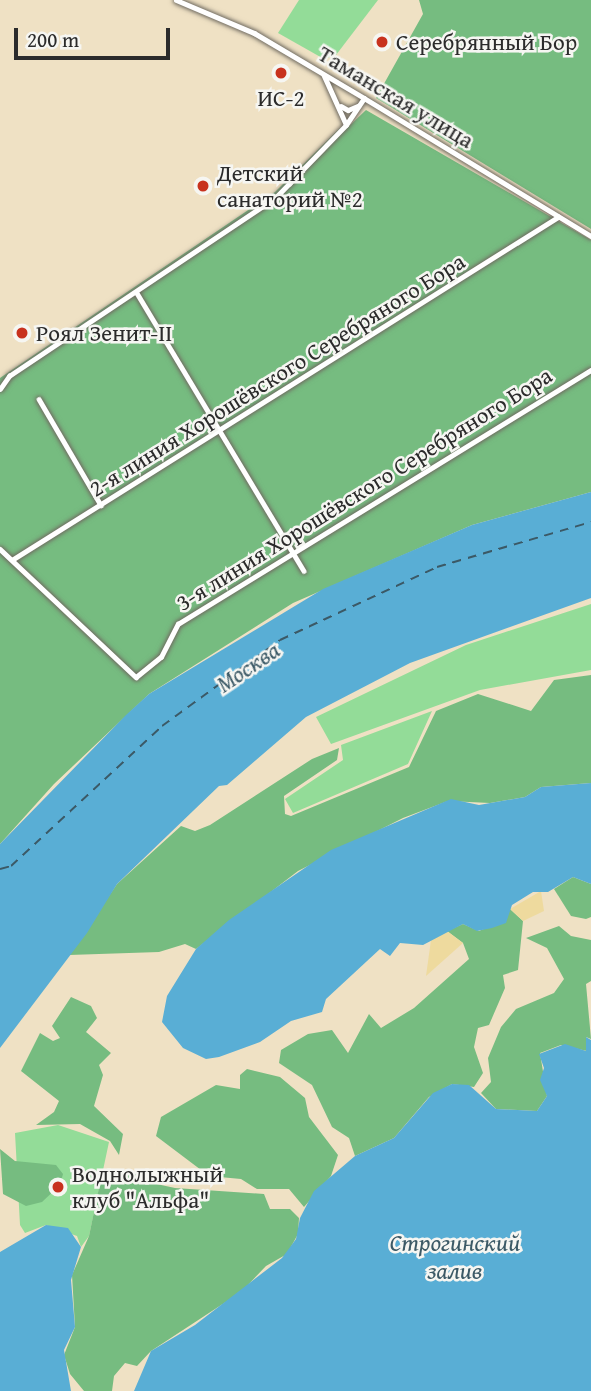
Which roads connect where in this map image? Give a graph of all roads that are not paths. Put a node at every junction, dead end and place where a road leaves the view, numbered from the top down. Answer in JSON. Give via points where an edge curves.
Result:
{"nodes":[{"id":1,"x":176,"y":0,"type":"edge"},
{"id":2,"x":316,"y":68,"type":"junction"},
{"id":3,"x":336,"y":81,"type":"junction"},
{"id":4,"x":329,"y":84,"type":"junction"},
{"id":5,"x":363,"y":98,"type":"junction"},
{"id":6,"x":340,"y":105,"type":"junction"},
{"id":7,"x":360,"y":105,"type":"junction"},
{"id":8,"x":346,"y":125,"type":"junction"},
{"id":9,"x":558,"y":217,"type":"junction"},
{"id":10,"x":591,"y":236,"type":"edge"},
{"id":11,"x":137,"y":293,"type":"junction"},
{"id":12,"x":591,"y":370,"type":"edge"},
{"id":13,"x":0,"y":389,"type":"edge"},
{"id":14,"x":39,"y":399,"type":"dead end"},
{"id":15,"x":218,"y":432,"type":"junction"},
{"id":16,"x":101,"y":505,"type":"junction"},
{"id":17,"x":0,"y":549,"type":"edge"},
{"id":18,"x":292,"y":551,"type":"junction"},
{"id":19,"x":12,"y":560,"type":"junction"},
{"id":20,"x":304,"y":571,"type":"dead end"}],
"edges":[{"from":1,"to":2,"type":"street","name":"Таманская улица","via":[[254,33]]},
{"from":2,"to":3,"type":"street","name":"Таманская улица"},
{"from":2,"to":4,"type":"street"},
{"from":3,"to":4,"type":"street"},
{"from":3,"to":5,"type":"street","name":"Таманская улица"},
{"from":4,"to":6,"type":"street"},
{"from":5,"to":7,"type":"street"},
{"from":5,"to":9,"type":"street","name":"Таманская улица"},
{"from":6,"to":7,"type":"street","via":[[348,110]]},
{"from":6,"to":8,"type":"street"},
{"from":7,"to":8,"type":"street"},
{"from":8,"to":11,"type":"street","via":[[276,197]]},
{"from":9,"to":10,"type":"street","name":"Таманская улица"},
{"from":9,"to":15,"type":"street","name":"2-я линия Хорошёвского Серебряного Бора"},
{"from":11,"to":13,"type":"street","via":[[9,376]]},
{"from":11,"to":15,"type":"street"},
{"from":12,"to":18,"type":"street","name":"3-я линия Хорошёвского Серебряного Бора"},
{"from":14,"to":16,"type":"street"},
{"from":15,"to":16,"type":"street","name":"2-я линия Хорошёвского Серебряного Бора"},
{"from":15,"to":18,"type":"street"},
{"from":16,"to":19,"type":"street","name":"2-я линия Хорошёвского Серебряного Бора"},
{"from":17,"to":19,"type":"street"},
{"from":18,"to":19,"type":"street","name":"3-я линия Хорошёвского Серебряного Бора","via":[[178,624],[160,657],[136,677]]},
{"from":18,"to":20,"type":"street"}]}
